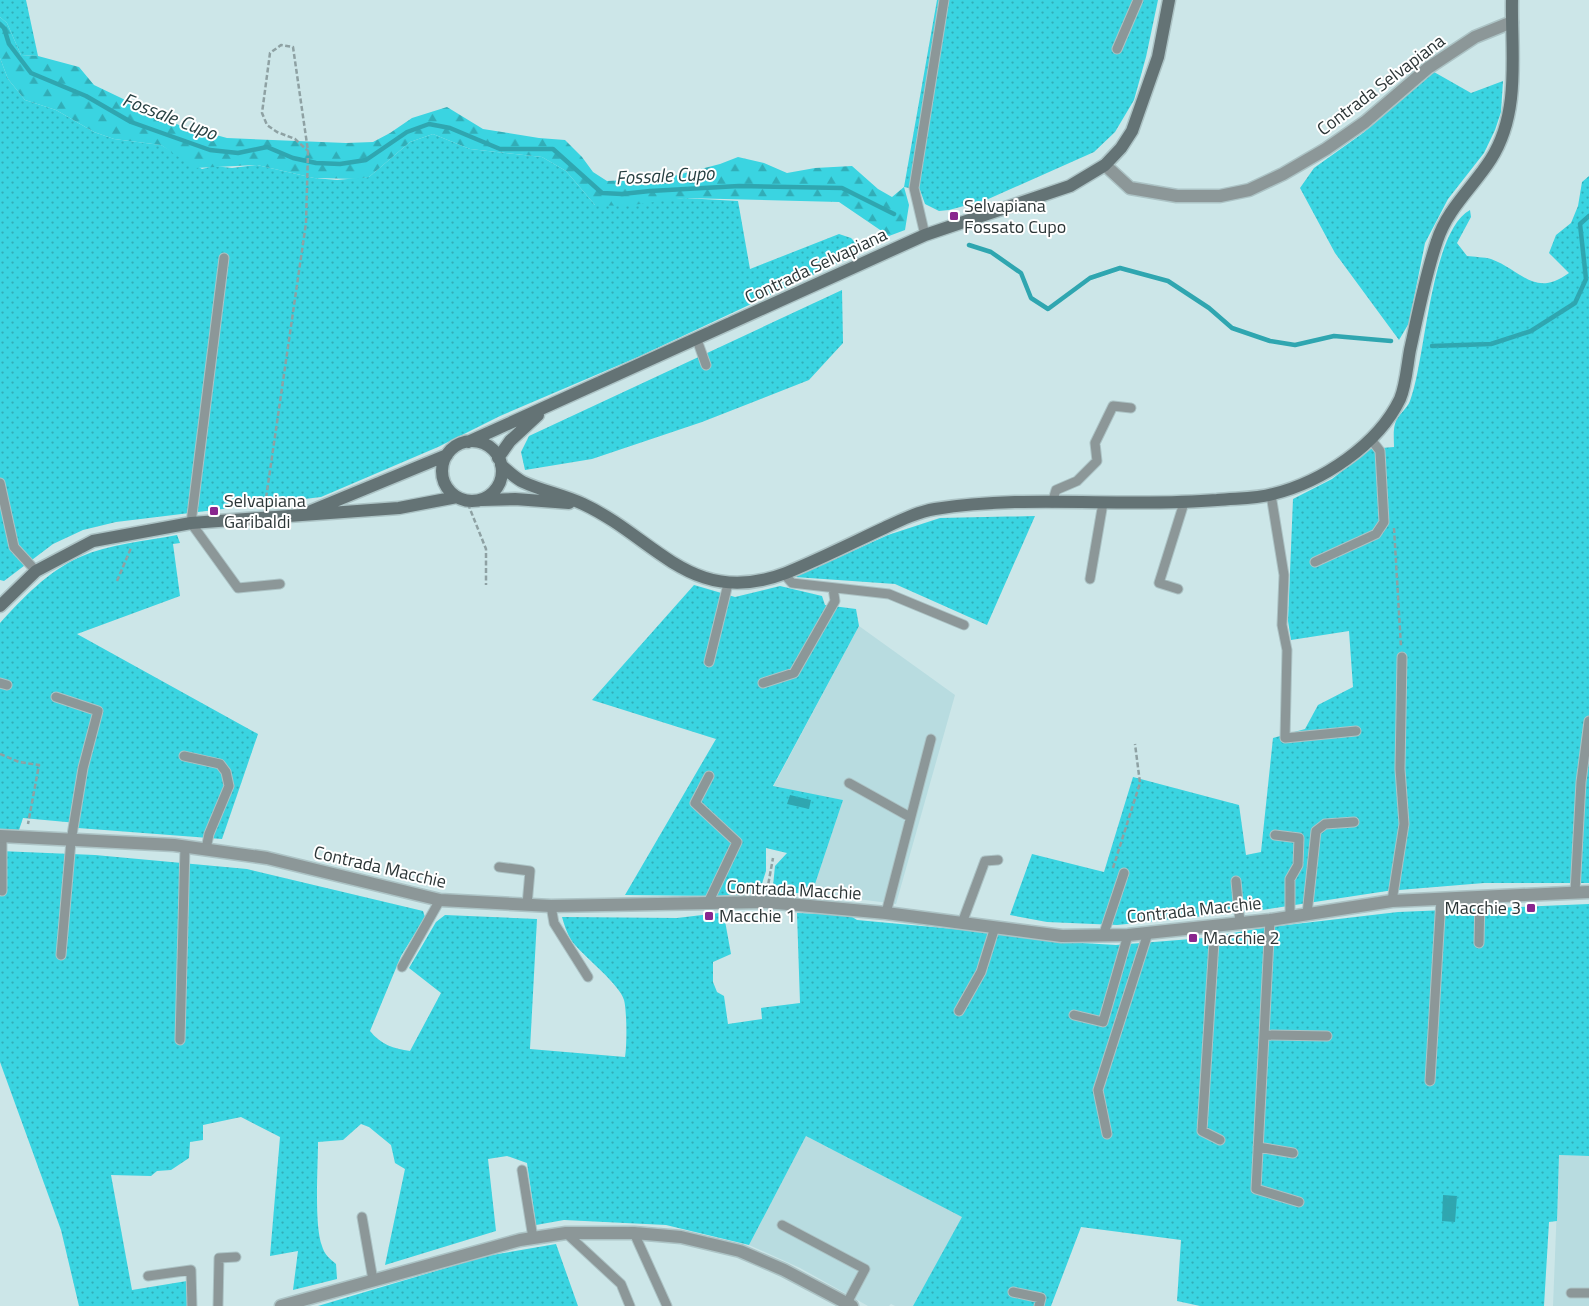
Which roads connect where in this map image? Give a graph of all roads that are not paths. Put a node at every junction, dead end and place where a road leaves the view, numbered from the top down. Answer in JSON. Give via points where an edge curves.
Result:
{"nodes":[{"id":1,"x":944,"y":0,"type":"edge"},
{"id":2,"x":1138,"y":0,"type":"edge"},
{"id":3,"x":1169,"y":0,"type":"edge"},
{"id":4,"x":1512,"y":0,"type":"edge"},
{"id":5,"x":1512,"y":22,"type":"junction"},
{"id":6,"x":1117,"y":49,"type":"dead end"},
{"id":7,"x":1105,"y":165,"type":"junction"},
{"id":8,"x":925,"y":235,"type":"junction"},
{"id":9,"x":224,"y":258,"type":"dead end"},
{"id":10,"x":697,"y":340,"type":"junction"},
{"id":11,"x":706,"y":365,"type":"dead end"},
{"id":12,"x":546,"y":408,"type":"junction"},
{"id":13,"x":1131,"y":408,"type":"dead end"},
{"id":14,"x":1370,"y":438,"type":"junction"},
{"id":15,"x":468,"y":442,"type":"junction"},
{"id":16,"x":447,"y":455,"type":"junction"},
{"id":17,"x":499,"y":461,"type":"junction"},
{"id":18,"x":0,"y":483,"type":"edge"},
{"id":19,"x":1271,"y":495,"type":"junction"},
{"id":20,"x":467,"y":499,"type":"junction"},
{"id":21,"x":1052,"y":503,"type":"junction"},
{"id":22,"x":1104,"y":503,"type":"junction"},
{"id":23,"x":1184,"y":503,"type":"junction"},
{"id":24,"x":585,"y":504,"type":"junction"},
{"id":25,"x":297,"y":517,"type":"junction"},
{"id":26,"x":191,"y":523,"type":"junction"},
{"id":27,"x":1315,"y":562,"type":"dead end"},
{"id":28,"x":36,"y":571,"type":"junction"},
{"id":29,"x":784,"y":574,"type":"junction"},
{"id":30,"x":1090,"y":579,"type":"dead end"},
{"id":31,"x":280,"y":584,"type":"dead end"},
{"id":32,"x":728,"y":584,"type":"junction"},
{"id":33,"x":833,"y":588,"type":"junction"},
{"id":34,"x":1178,"y":589,"type":"dead end"},
{"id":35,"x":0,"y":606,"type":"edge"},
{"id":36,"x":964,"y":625,"type":"dead end"},
{"id":37,"x":1402,"y":657,"type":"road end"},
{"id":38,"x":709,"y":662,"type":"dead end"},
{"id":39,"x":764,"y":683,"type":"dead end"},
{"id":40,"x":56,"y":697,"type":"dead end"},
{"id":41,"x":1589,"y":721,"type":"edge"},
{"id":42,"x":1356,"y":731,"type":"dead end"},
{"id":43,"x":931,"y":739,"type":"dead end"},
{"id":44,"x":184,"y":756,"type":"dead end"},
{"id":45,"x":708,"y":776,"type":"dead end"},
{"id":46,"x":849,"y":783,"type":"dead end"},
{"id":47,"x":910,"y":817,"type":"junction"},
{"id":48,"x":1354,"y":822,"type":"dead end"},
{"id":49,"x":1275,"y":835,"type":"dead end"},
{"id":50,"x":1,"y":836,"type":"edge"},
{"id":51,"x":71,"y":841,"type":"junction"},
{"id":52,"x":185,"y":846,"type":"junction"},
{"id":53,"x":206,"y":849,"type":"junction"},
{"id":54,"x":998,"y":860,"type":"dead end"},
{"id":55,"x":499,"y":867,"type":"dead end"},
{"id":56,"x":1124,"y":873,"type":"dead end"},
{"id":57,"x":1236,"y":881,"type":"dead end"},
{"id":58,"x":2,"y":891,"type":"dead end"},
{"id":59,"x":1575,"y":892,"type":"junction"},
{"id":60,"x":1589,"y":892,"type":"edge"},
{"id":61,"x":1480,"y":897,"type":"junction"},
{"id":62,"x":1441,"y":899,"type":"junction"},
{"id":63,"x":440,"y":900,"type":"junction"},
{"id":64,"x":1392,"y":901,"type":"junction"},
{"id":65,"x":708,"y":903,"type":"junction"},
{"id":66,"x":527,"y":905,"type":"junction"},
{"id":67,"x":551,"y":906,"type":"junction"},
{"id":68,"x":886,"y":913,"type":"junction"},
{"id":69,"x":1307,"y":914,"type":"junction"},
{"id":70,"x":1290,"y":917,"type":"junction"},
{"id":71,"x":1270,"y":920,"type":"junction"},
{"id":72,"x":962,"y":923,"type":"junction"},
{"id":73,"x":1240,"y":923,"type":"junction"},
{"id":74,"x":1215,"y":926,"type":"junction"},
{"id":75,"x":995,"y":927,"type":"junction"},
{"id":76,"x":1148,"y":933,"type":"junction"},
{"id":77,"x":1128,"y":935,"type":"junction"},
{"id":78,"x":1103,"y":936,"type":"junction"},
{"id":79,"x":1479,"y":943,"type":"dead end"},
{"id":80,"x":61,"y":955,"type":"dead end"},
{"id":81,"x":402,"y":967,"type":"dead end"},
{"id":82,"x":588,"y":977,"type":"dead end"},
{"id":83,"x":959,"y":1011,"type":"dead end"},
{"id":84,"x":1074,"y":1015,"type":"dead end"},
{"id":85,"x":1264,"y":1036,"type":"junction"},
{"id":86,"x":1327,"y":1036,"type":"dead end"},
{"id":87,"x":180,"y":1040,"type":"dead end"},
{"id":88,"x":1430,"y":1081,"type":"dead end"},
{"id":89,"x":1107,"y":1134,"type":"dead end"},
{"id":90,"x":1220,"y":1140,"type":"dead end"},
{"id":91,"x":1258,"y":1147,"type":"junction"},
{"id":92,"x":1293,"y":1152,"type":"dead end"},
{"id":93,"x":522,"y":1170,"type":"dead end"},
{"id":94,"x":1299,"y":1202,"type":"dead end"},
{"id":95,"x":362,"y":1217,"type":"dead end"},
{"id":96,"x":782,"y":1226,"type":"dead end"},
{"id":97,"x":566,"y":1233,"type":"junction"},
{"id":98,"x":634,"y":1233,"type":"junction"},
{"id":99,"x":533,"y":1238,"type":"junction"},
{"id":100,"x":236,"y":1257,"type":"dead end"},
{"id":101,"x":148,"y":1276,"type":"dead end"},
{"id":102,"x":373,"y":1280,"type":"junction"},
{"id":103,"x":1013,"y":1292,"type":"dead end"},
{"id":104,"x":1571,"y":1292,"type":"dead end"},
{"id":105,"x":1589,"y":1293,"type":"edge"},
{"id":106,"x":849,"y":1304,"type":"edge"},
{"id":107,"x":192,"y":1306,"type":"edge"},
{"id":108,"x":218,"y":1306,"type":"edge"},
{"id":109,"x":281,"y":1306,"type":"edge"},
{"id":110,"x":630,"y":1306,"type":"edge"},
{"id":111,"x":667,"y":1306,"type":"edge"},
{"id":112,"x":1039,"y":1306,"type":"edge"}],
"edges":[{"from":1,"to":8,"type":"lane","via":[[914,188]]},
{"from":2,"to":6,"type":"lane"},
{"from":3,"to":7,"type":"main road","name":"Contrada Selvapiana","via":[[1158,57],[1132,131]]},
{"from":4,"to":5,"type":"main road"},
{"from":5,"to":7,"type":"street","name":"Contrada Selvapiana","via":[[1475,37],[1428,68],[1365,122],[1326,149],[1249,190],[1220,196],[1177,196],[1130,188]]},
{"from":5,"to":14,"type":"main road","via":[[1512,86],[1502,138],[1491,159],[1449,214],[1437,238],[1418,309],[1400,398]]},
{"from":7,"to":8,"type":"main road","name":"Contrada Selvapiana","via":[[1070,186]]},
{"from":8,"to":10,"type":"main road","name":"Contrada Selvapiana"},
{"from":9,"to":26,"type":"lane"},
{"from":10,"to":11,"type":"lane"},
{"from":10,"to":12,"type":"main road","name":"Contrada Selvapiana"},
{"from":12,"to":15,"type":"main road","name":"Contrada Selvapiana"},
{"from":12,"to":17,"type":"main road","name":"Contrada Selvapiana","via":[[510,441]]},
{"from":13,"to":21,"type":"lane","via":[[1113,406],[1095,443],[1097,460],[1078,481],[1056,490]]},
{"from":14,"to":19,"type":"main road","via":[[1305,484]]},
{"from":14,"to":27,"type":"lane","via":[[1380,451],[1384,522],[1376,534]]},
{"from":15,"to":16,"type":"main road","via":[[456,446]]},
{"from":15,"to":17,"type":"main road","via":[[486,445]]},
{"from":16,"to":20,"type":"main road","via":[[442,466],[443,478],[448,489]]},
{"from":16,"to":25,"type":"main road"},
{"from":17,"to":20,"type":"main road","via":[[501,477],[496,488],[488,496]]},
{"from":17,"to":24,"type":"main road","via":[[521,481]]},
{"from":18,"to":28,"type":"lane","via":[[14,547]]},
{"from":19,"to":23,"type":"main road"},
{"from":19,"to":42,"type":"lane","via":[[1284,575],[1282,625],[1288,650],[1285,738]]},
{"from":20,"to":24,"type":"main road"},
{"from":20,"to":25,"type":"main road"},
{"from":21,"to":22,"type":"main road"},
{"from":21,"to":29,"type":"main road","via":[[1011,502],[933,510],[909,517]]},
{"from":22,"to":23,"type":"main road"},
{"from":22,"to":30,"type":"lane"},
{"from":23,"to":34,"type":"lane","via":[[1159,583]]},
{"from":24,"to":32,"type":"main road","via":[[669,561],[704,579]]},
{"from":25,"to":26,"type":"main road"},
{"from":26,"to":28,"type":"main road","via":[[93,541]]},
{"from":26,"to":31,"type":"lane","via":[[238,588]]},
{"from":28,"to":35,"type":"main road"},
{"from":29,"to":32,"type":"main road"},
{"from":29,"to":33,"type":"lane","via":[[792,583]]},
{"from":32,"to":38,"type":"lane"},
{"from":33,"to":36,"type":"lane","via":[[889,594]]},
{"from":33,"to":39,"type":"lane","via":[[835,601],[794,672]]},
{"from":37,"to":64,"type":"lane","via":[[1400,769],[1404,824]]},
{"from":40,"to":51,"type":"lane","via":[[98,711],[83,768]]},
{"from":41,"to":59,"type":"lane","via":[[1581,782]]},
{"from":43,"to":47,"type":"lane"},
{"from":44,"to":53,"type":"lane","via":[[220,764],[229,779]]},
{"from":45,"to":65,"type":"lane","via":[[695,803],[737,842]]},
{"from":46,"to":47,"type":"lane"},
{"from":47,"to":68,"type":"lane"},
{"from":48,"to":69,"type":"lane","via":[[1324,824],[1316,831]]},
{"from":49,"to":70,"type":"lane","via":[[1298,838],[1298,865],[1290,879]]},
{"from":50,"to":51,"type":"street","name":"Contrada Macchie"},
{"from":50,"to":58,"type":"lane"},
{"from":51,"to":52,"type":"street","name":"Contrada Macchie"},
{"from":51,"to":80,"type":"lane"},
{"from":52,"to":53,"type":"street","name":"Contrada Macchie"},
{"from":52,"to":87,"type":"lane"},
{"from":53,"to":63,"type":"street","name":"Contrada Macchie","via":[[267,858]]},
{"from":54,"to":72,"type":"lane","via":[[985,861]]},
{"from":55,"to":66,"type":"lane","via":[[530,871]]},
{"from":56,"to":78,"type":"lane"},
{"from":57,"to":73,"type":"lane"},
{"from":59,"to":60,"type":"street","name":"Contrada Macchie"},
{"from":59,"to":61,"type":"street","name":"Contrada Macchie"},
{"from":61,"to":62,"type":"street","name":"Contrada Macchie"},
{"from":61,"to":79,"type":"lane"},
{"from":62,"to":64,"type":"street","name":"Contrada Macchie"},
{"from":62,"to":88,"type":"lane"},
{"from":63,"to":66,"type":"street","name":"Contrada Macchie"},
{"from":63,"to":81,"type":"lane"},
{"from":64,"to":69,"type":"street","name":"Contrada Macchie"},
{"from":65,"to":67,"type":"street","name":"Contrada Macchie"},
{"from":65,"to":68,"type":"street","name":"Contrada Macchie","via":[[766,902]]},
{"from":66,"to":67,"type":"street","name":"Contrada Macchie"},
{"from":67,"to":82,"type":"lane","via":[[554,923]]},
{"from":68,"to":72,"type":"street","name":"Contrada Macchie"},
{"from":69,"to":70,"type":"street","name":"Contrada Macchie"},
{"from":70,"to":71,"type":"street","name":"Contrada Macchie"},
{"from":71,"to":73,"type":"street","name":"Contrada Macchie"},
{"from":71,"to":85,"type":"lane"},
{"from":72,"to":75,"type":"street","name":"Contrada Macchie"},
{"from":73,"to":74,"type":"street","name":"Contrada Macchie"},
{"from":74,"to":76,"type":"street","name":"Contrada Macchie"},
{"from":74,"to":90,"type":"lane","via":[[1202,1131]]},
{"from":75,"to":78,"type":"street","name":"Contrada Macchie","via":[[1062,936]]},
{"from":75,"to":83,"type":"lane","via":[[982,972]]},
{"from":76,"to":77,"type":"street","name":"Contrada Macchie"},
{"from":76,"to":89,"type":"lane","via":[[1098,1090]]},
{"from":77,"to":78,"type":"street","name":"Contrada Macchie"},
{"from":77,"to":84,"type":"lane","via":[[1103,1022]]},
{"from":85,"to":86,"type":"lane"},
{"from":85,"to":91,"type":"lane"},
{"from":91,"to":92,"type":"lane"},
{"from":91,"to":94,"type":"lane","via":[[1256,1190]]},
{"from":93,"to":99,"type":"lane"},
{"from":95,"to":102,"type":"lane"},
{"from":96,"to":106,"type":"lane","via":[[865,1269]]},
{"from":97,"to":98,"type":"street"},
{"from":97,"to":99,"type":"street"},
{"from":97,"to":110,"type":"lane","via":[[621,1284]]},
{"from":98,"to":106,"type":"street","via":[[682,1237],[740,1252],[784,1270]]},
{"from":98,"to":111,"type":"lane"},
{"from":99,"to":102,"type":"street"},
{"from":100,"to":108,"type":"lane","via":[[220,1258]]},
{"from":101,"to":107,"type":"lane","via":[[191,1270]]},
{"from":102,"to":109,"type":"street"},
{"from":103,"to":112,"type":"lane","via":[[1041,1298]]},
{"from":104,"to":105,"type":"lane"}]}
